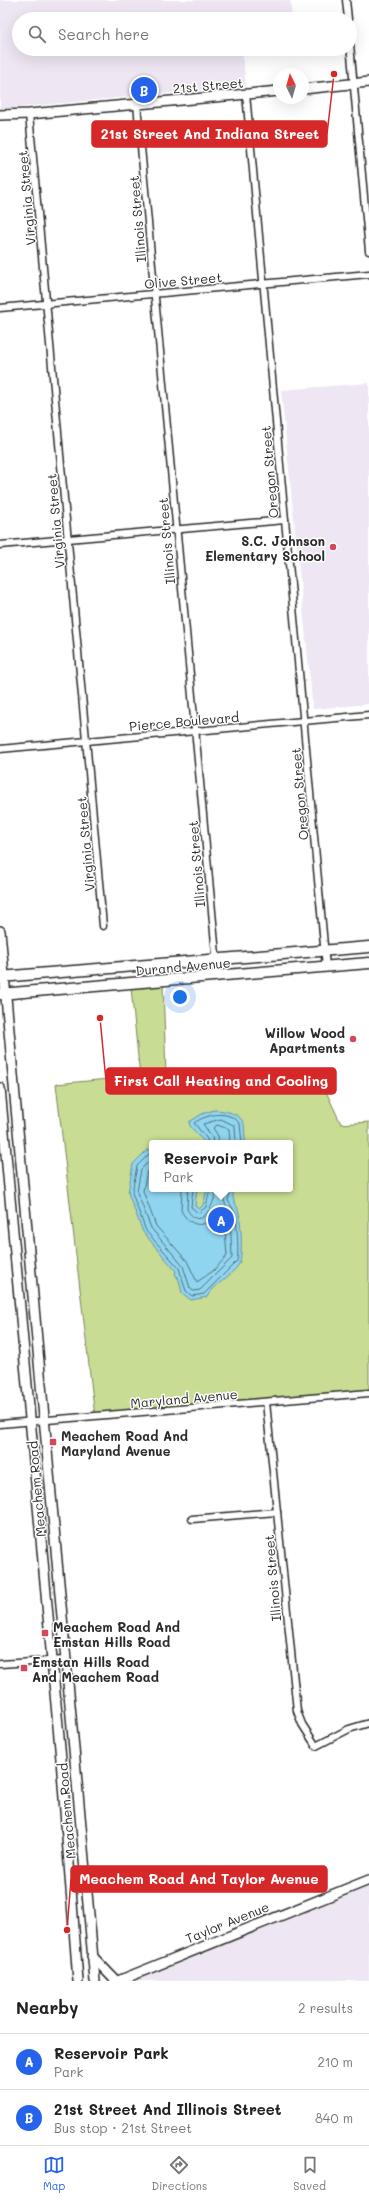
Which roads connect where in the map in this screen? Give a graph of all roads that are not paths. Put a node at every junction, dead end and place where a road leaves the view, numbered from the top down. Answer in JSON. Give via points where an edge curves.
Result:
{"nodes":[{"id":1,"x":346,"y":0,"type":"edge"},
{"id":2,"x":347,"y":12,"type":"edge"},
{"id":3,"x":351,"y":56,"type":"edge"},
{"id":4,"x":369,"y":82,"type":"edge"},
{"id":5,"x":354,"y":84,"type":"junction"},
{"id":6,"x":309,"y":88,"type":"edge"},
{"id":7,"x":273,"y":92,"type":"edge"},
{"id":8,"x":246,"y":94,"type":"junction"},
{"id":9,"x":137,"y":104,"type":"junction"},
{"id":10,"x":25,"y":114,"type":"junction"},
{"id":11,"x":0,"y":116,"type":"edge"},
{"id":12,"x":369,"y":251,"type":"edge"},
{"id":13,"x":369,"y":274,"type":"edge"},
{"id":14,"x":263,"y":284,"type":"junction"},
{"id":15,"x":155,"y":294,"type":"junction"},
{"id":16,"x":46,"y":304,"type":"junction"},
{"id":17,"x":0,"y":308,"type":"edge"},
{"id":18,"x":285,"y":520,"type":"junction"},
{"id":19,"x":176,"y":530,"type":"junction"},
{"id":20,"x":68,"y":540,"type":"junction"},
{"id":21,"x":0,"y":545,"type":"edge"},
{"id":22,"x":369,"y":715,"type":"edge"},
{"id":23,"x":303,"y":721,"type":"junction"},
{"id":24,"x":195,"y":731,"type":"junction"},
{"id":25,"x":87,"y":741,"type":"junction"},
{"id":26,"x":0,"y":748,"type":"edge"},
{"id":27,"x":103,"y":926,"type":"dead end"},
{"id":28,"x":0,"y":931,"type":"edge"},
{"id":29,"x":369,"y":947,"type":"edge"},
{"id":30,"x":324,"y":951,"type":"junction"},
{"id":31,"x":216,"y":960,"type":"junction"},
{"id":32,"x":369,"y":963,"type":"edge"},
{"id":33,"x":326,"y":967,"type":"junction"},
{"id":34,"x":218,"y":976,"type":"junction"},
{"id":35,"x":2,"y":977,"type":"edge"},
{"id":36,"x":3,"y":994,"type":"edge"},
{"id":37,"x":0,"y":1088,"type":"edge"},
{"id":38,"x":17,"y":1114,"type":"junction"},
{"id":39,"x":3,"y":1116,"type":"junction"},
{"id":40,"x":26,"y":1216,"type":"junction"},
{"id":41,"x":12,"y":1218,"type":"junction"},
{"id":42,"x":36,"y":1327,"type":"junction"},
{"id":43,"x":22,"y":1328,"type":"junction"},
{"id":44,"x":369,"y":1393,"type":"edge"},
{"id":45,"x":266,"y":1402,"type":"junction"},
{"id":46,"x":43,"y":1422,"type":"junction"},
{"id":47,"x":30,"y":1423,"type":"junction"},
{"id":48,"x":0,"y":1424,"type":"edge"},
{"id":49,"x":277,"y":1512,"type":"junction"},
{"id":50,"x":192,"y":1519,"type":"dead end"},
{"id":51,"x":54,"y":1546,"type":"junction"},
{"id":52,"x":42,"y":1548,"type":"junction"},
{"id":53,"x":65,"y":1660,"type":"junction"},
{"id":54,"x":52,"y":1661,"type":"junction"},
{"id":55,"x":0,"y":1664,"type":"edge"},
{"id":56,"x":369,"y":1723,"type":"edge"},
{"id":57,"x":61,"y":1758,"type":"junction"},
{"id":58,"x":74,"y":1758,"type":"junction"},
{"id":59,"x":83,"y":1862,"type":"junction"},
{"id":60,"x":69,"y":1864,"type":"junction"},
{"id":61,"x":369,"y":1880,"type":"edge"},
{"id":62,"x":75,"y":1948,"type":"junction"},
{"id":63,"x":92,"y":1952,"type":"junction"},
{"id":64,"x":132,"y":1975,"type":"junction"},
{"id":65,"x":78,"y":1981,"type":"edge"},
{"id":66,"x":95,"y":1981,"type":"edge"},
{"id":67,"x":117,"y":1981,"type":"edge"},
{"id":68,"x":124,"y":1981,"type":"edge"}],
"edges":[{"from":1,"to":2,"type":"street"},
{"from":3,"to":5,"type":"street"},
{"from":4,"to":5,"type":"street"},
{"from":5,"to":6,"type":"street"},
{"from":5,"to":12,"type":"street"},
{"from":7,"to":8,"type":"street","name":"21st Street"},
{"from":8,"to":9,"type":"street","name":"21st Street"},
{"from":8,"to":14,"type":"street","name":"Oregon Street"},
{"from":9,"to":10,"type":"street","name":"21st Street"},
{"from":9,"to":15,"type":"street","name":"Illinois Street"},
{"from":10,"to":11,"type":"street","name":"21st Street"},
{"from":10,"to":16,"type":"street","name":"Virginia Street"},
{"from":13,"to":14,"type":"street","name":"Olive Street"},
{"from":14,"to":15,"type":"street","name":"Olive Street"},
{"from":14,"to":18,"type":"street","name":"Oregon Street"},
{"from":15,"to":16,"type":"street","name":"Olive Street"},
{"from":15,"to":19,"type":"street","name":"Illinois Street"},
{"from":16,"to":17,"type":"street","name":"Olive Street"},
{"from":16,"to":20,"type":"street","name":"Virginia Street"},
{"from":18,"to":19,"type":"street"},
{"from":18,"to":23,"type":"street","name":"Oregon Street"},
{"from":19,"to":20,"type":"street"},
{"from":19,"to":24,"type":"street","name":"Illinois Street"},
{"from":20,"to":21,"type":"street"},
{"from":20,"to":25,"type":"street","name":"Virginia Street"},
{"from":22,"to":23,"type":"street","name":"Pierce Boulevard"},
{"from":23,"to":24,"type":"street","name":"Pierce Boulevard"},
{"from":23,"to":30,"type":"street","name":"Oregon Street"},
{"from":24,"to":25,"type":"street","name":"Pierce Boulevard"},
{"from":24,"to":31,"type":"street","name":"Illinois Street"},
{"from":25,"to":26,"type":"street","name":"Pierce Boulevard"},
{"from":25,"to":27,"type":"street","name":"Virginia Street"},
{"from":28,"to":35,"type":"street","name":"Meachem Road"},
{"from":29,"to":30,"type":"main road","name":"Durand Avenue"},
{"from":30,"to":31,"type":"main road","name":"Durand Avenue"},
{"from":30,"to":33,"type":"street","name":"Oregon Street"},
{"from":31,"to":34,"type":"street","name":"Illinois Street"},
{"from":31,"to":35,"type":"main road","name":"Durand Avenue"},
{"from":32,"to":33,"type":"main road","name":"Durand Avenue"},
{"from":33,"to":34,"type":"main road","name":"Durand Avenue"},
{"from":34,"to":36,"type":"main road","name":"Durand Avenue"},
{"from":35,"to":36,"type":"street","name":"Meachem Road"},
{"from":36,"to":38,"type":"street","name":"Meachem Road"},
{"from":37,"to":39,"type":"street","name":"Meachem Road"},
{"from":38,"to":39,"type":"street"},
{"from":38,"to":40,"type":"street","name":"Meachem Road"},
{"from":39,"to":41,"type":"street","name":"Meachem Road"},
{"from":40,"to":41,"type":"street"},
{"from":40,"to":42,"type":"street","name":"Meachem Road"},
{"from":41,"to":43,"type":"street","name":"Meachem Road"},
{"from":42,"to":43,"type":"street"},
{"from":42,"to":46,"type":"street","name":"Meachem Road"},
{"from":43,"to":47,"type":"street","name":"Meachem Road"},
{"from":44,"to":45,"type":"street","name":"Maryland Avenue"},
{"from":45,"to":46,"type":"street","name":"Maryland Avenue"},
{"from":45,"to":49,"type":"street","name":"Illinois Street"},
{"from":46,"to":47,"type":"street","name":"Maryland Avenue"},
{"from":46,"to":51,"type":"street","name":"Meachem Road"},
{"from":47,"to":48,"type":"street","name":"Maryland Avenue"},
{"from":47,"to":52,"type":"street","name":"Meachem Road"},
{"from":49,"to":50,"type":"street"},
{"from":49,"to":56,"type":"street","name":"Illinois Street","via":[[294,1698],[302,1724],[316,1746]]},
{"from":51,"to":52,"type":"street"},
{"from":51,"to":53,"type":"street","name":"Meachem Road"},
{"from":52,"to":54,"type":"street","name":"Meachem Road"},
{"from":53,"to":54,"type":"street"},
{"from":53,"to":58,"type":"street","name":"Meachem Road"},
{"from":54,"to":55,"type":"street"},
{"from":54,"to":57,"type":"street","name":"Meachem Road"},
{"from":57,"to":58,"type":"street"},
{"from":57,"to":60,"type":"street","name":"Meachem Road"},
{"from":58,"to":59,"type":"street","name":"Meachem Road"},
{"from":59,"to":60,"type":"street"},
{"from":59,"to":63,"type":"street","name":"Meachem Road"},
{"from":60,"to":62,"type":"street","name":"Meachem Road"},
{"from":61,"to":64,"type":"street","name":"Taylor Avenue"},
{"from":62,"to":63,"type":"street"},
{"from":62,"to":65,"type":"street","name":"Meachem Road"},
{"from":63,"to":66,"type":"street","name":"Meachem Road"},
{"from":63,"to":67,"type":"street"},
{"from":64,"to":67,"type":"street","name":"Taylor Avenue"},
{"from":64,"to":68,"type":"street"}]}
